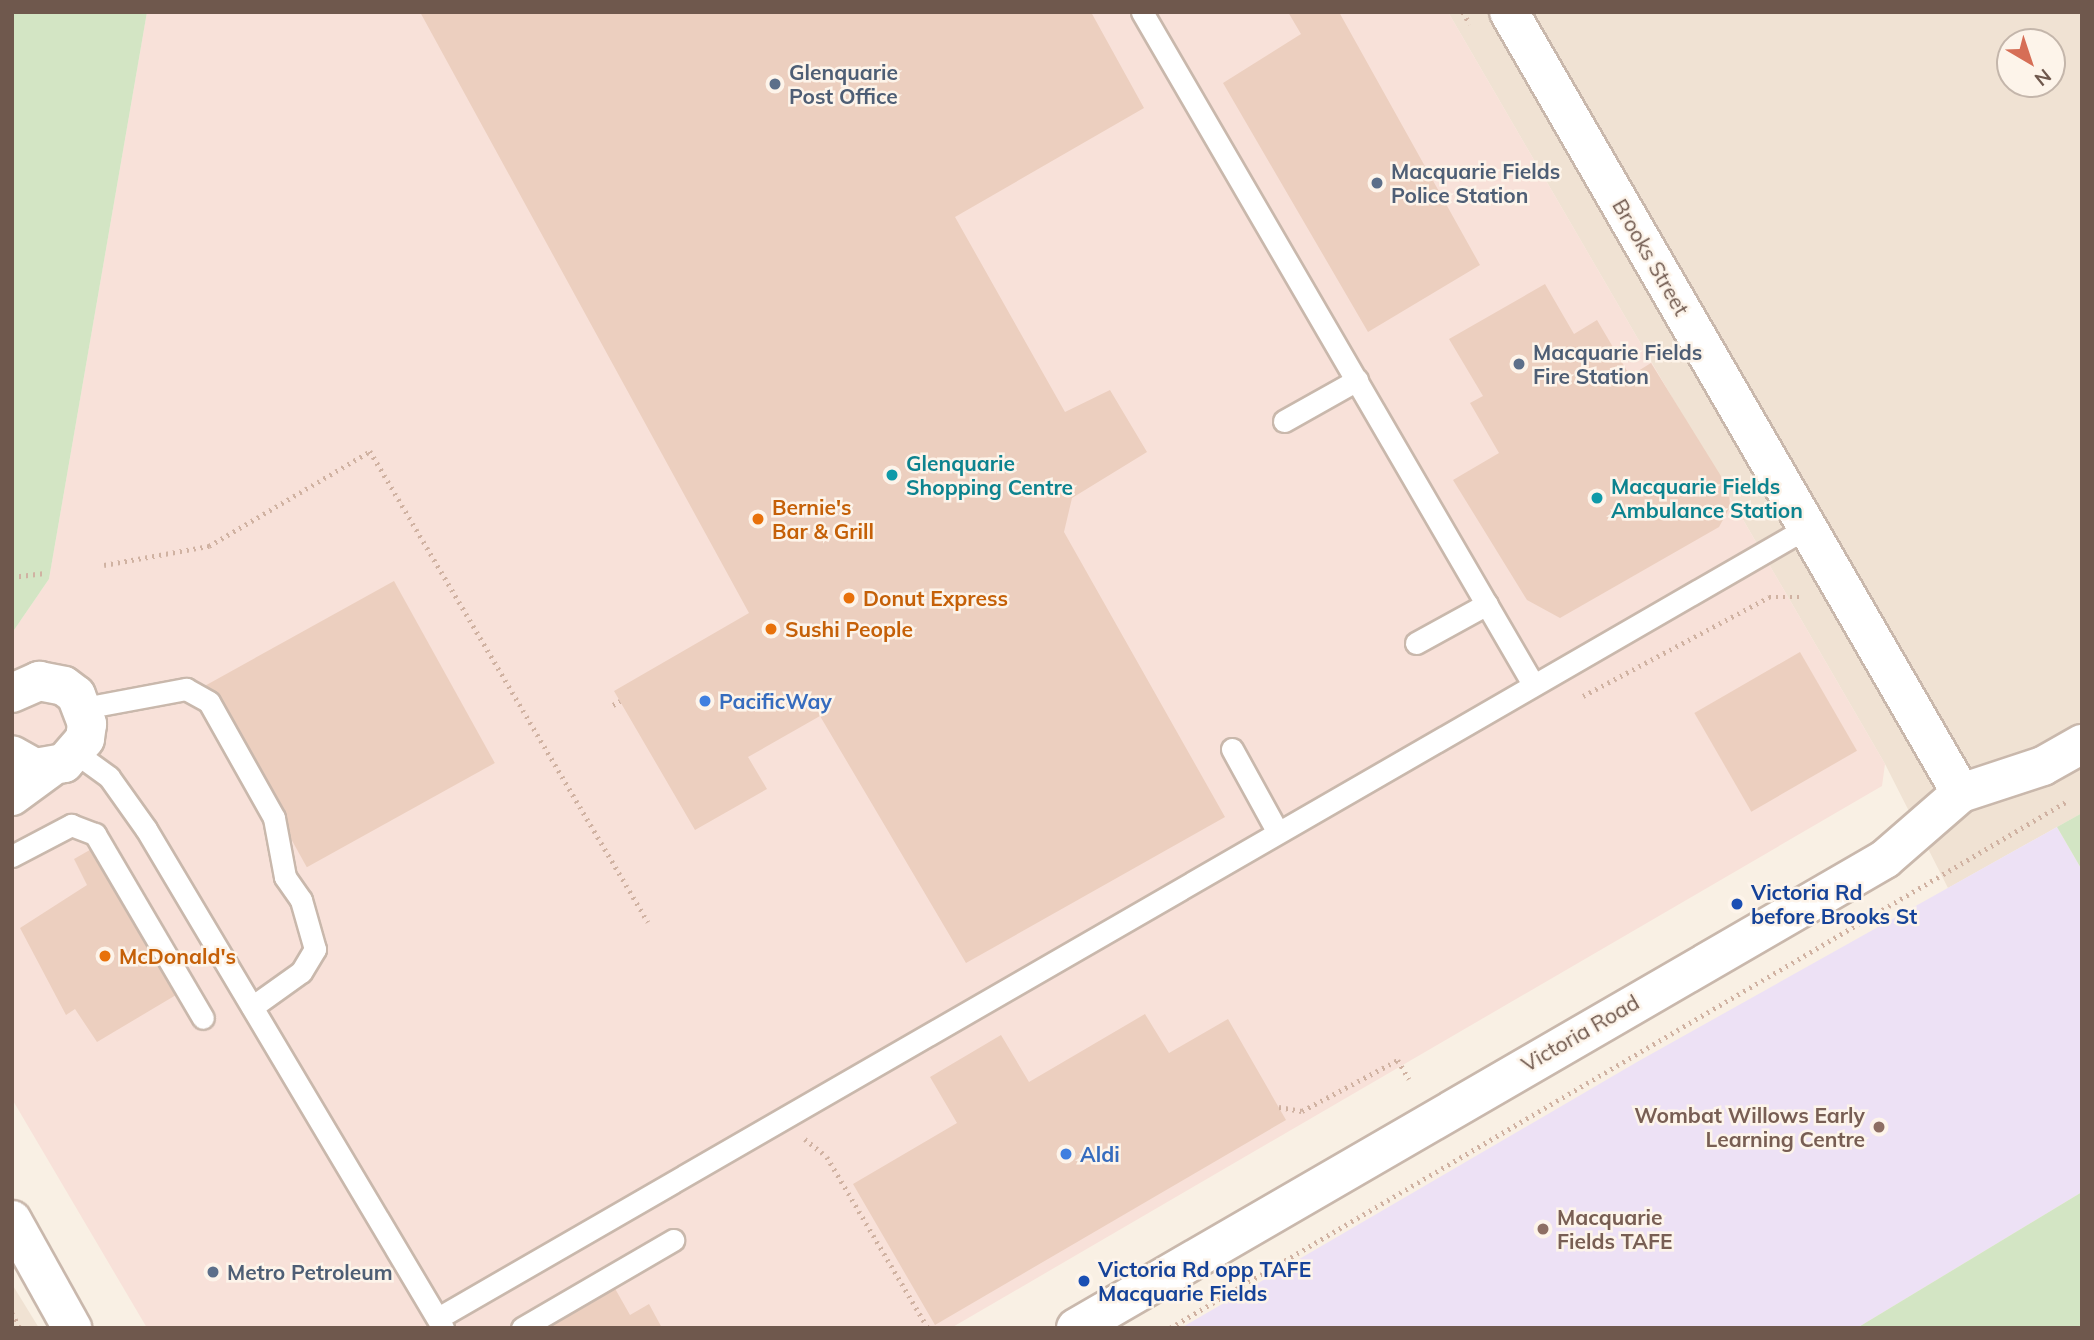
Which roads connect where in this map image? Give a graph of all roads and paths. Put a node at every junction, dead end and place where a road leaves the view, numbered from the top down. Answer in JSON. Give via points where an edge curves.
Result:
{"nodes":[{"id":1,"x":1142,"y":12,"type":"edge"},
{"id":2,"x":1509,"y":12,"type":"edge"},
{"id":3,"x":1357,"y":380,"type":"junction"},
{"id":4,"x":1284,"y":421,"type":"dead end"},
{"id":5,"x":1808,"y":527,"type":"junction"},
{"id":6,"x":104,"y":565,"type":"dead end"},
{"id":7,"x":43,"y":573,"type":"dead end"},
{"id":8,"x":12,"y":577,"type":"edge"},
{"id":9,"x":1487,"y":604,"type":"junction"},
{"id":10,"x":1416,"y":643,"type":"dead end"},
{"id":11,"x":1534,"y":684,"type":"junction"},
{"id":12,"x":12,"y":693,"type":"edge"},
{"id":13,"x":620,"y":701,"type":"dead end"},
{"id":14,"x":613,"y":705,"type":"dead end"},
{"id":15,"x":84,"y":708,"type":"junction"},
{"id":16,"x":2082,"y":744,"type":"edge"},
{"id":17,"x":1232,"y":750,"type":"dead end"},
{"id":18,"x":12,"y":755,"type":"edge"},
{"id":19,"x":63,"y":761,"type":"junction"},
{"id":20,"x":1961,"y":793,"type":"junction"},
{"id":21,"x":12,"y":796,"type":"edge"},
{"id":22,"x":2070,"y":800,"type":"dead end"},
{"id":23,"x":1278,"y":831,"type":"junction"},
{"id":24,"x":12,"y":856,"type":"edge"},
{"id":25,"x":649,"y":922,"type":"dead end"},
{"id":26,"x":252,"y":1007,"type":"junction"},
{"id":27,"x":202,"y":1018,"type":"dead end"},
{"id":28,"x":1409,"y":1079,"type":"dead end"},
{"id":29,"x":1279,"y":1107,"type":"dead end"},
{"id":30,"x":802,"y":1136,"type":"dead end"},
{"id":31,"x":12,"y":1220,"type":"edge"},
{"id":32,"x":673,"y":1240,"type":"dead end"},
{"id":33,"x":12,"y":1314,"type":"edge"},
{"id":34,"x":440,"y":1323,"type":"edge"},
{"id":35,"x":20,"y":1328,"type":"edge"},
{"id":36,"x":72,"y":1328,"type":"edge"},
{"id":37,"x":522,"y":1328,"type":"edge"},
{"id":38,"x":928,"y":1328,"type":"edge"},
{"id":39,"x":1076,"y":1328,"type":"edge"},
{"id":40,"x":1170,"y":1328,"type":"edge"}],
"edges":[{"from":1,"to":3,"type":"lane"},
{"from":2,"to":5,"type":"street","name":"Brooks Street"},
{"from":3,"to":4,"type":"lane"},
{"from":3,"to":9,"type":"lane"},
{"from":5,"to":11,"type":"lane"},
{"from":5,"to":20,"type":"street","name":"Brooks Street"},
{"from":6,"to":25,"type":"path","via":[[209,546],[370,451]]},
{"from":7,"to":8,"type":"path"},
{"from":9,"to":10,"type":"lane"},
{"from":9,"to":11,"type":"lane"},
{"from":11,"to":23,"type":"lane"},
{"from":12,"to":15,"type":"street","via":[[24,685],[54,682]]},
{"from":13,"to":14,"type":"path"},
{"from":15,"to":19,"type":"street","via":[[85,739]]},
{"from":15,"to":26,"type":"lane","via":[[186,689],[209,702],[268,806],[285,877],[301,900],[314,949],[301,972]]},
{"from":16,"to":20,"type":"street","name":"Victoria Road","via":[[2043,766]]},
{"from":17,"to":23,"type":"lane"},
{"from":18,"to":19,"type":"street"},
{"from":19,"to":21,"type":"street"},
{"from":19,"to":26,"type":"lane","via":[[109,777],[146,829]]},
{"from":20,"to":39,"type":"street","name":"Victoria Road","via":[[1885,859]]},
{"from":22,"to":40,"type":"path"},
{"from":23,"to":34,"type":"lane"},
{"from":24,"to":27,"type":"lane","via":[[71,825],[95,834]]},
{"from":26,"to":34,"type":"lane"},
{"from":28,"to":29,"type":"path","via":[[1398,1060],[1302,1111]]},
{"from":30,"to":38,"type":"path","via":[[827,1157]]},
{"from":31,"to":36,"type":"street"},
{"from":32,"to":37,"type":"lane"},
{"from":33,"to":35,"type":"path"}]}
